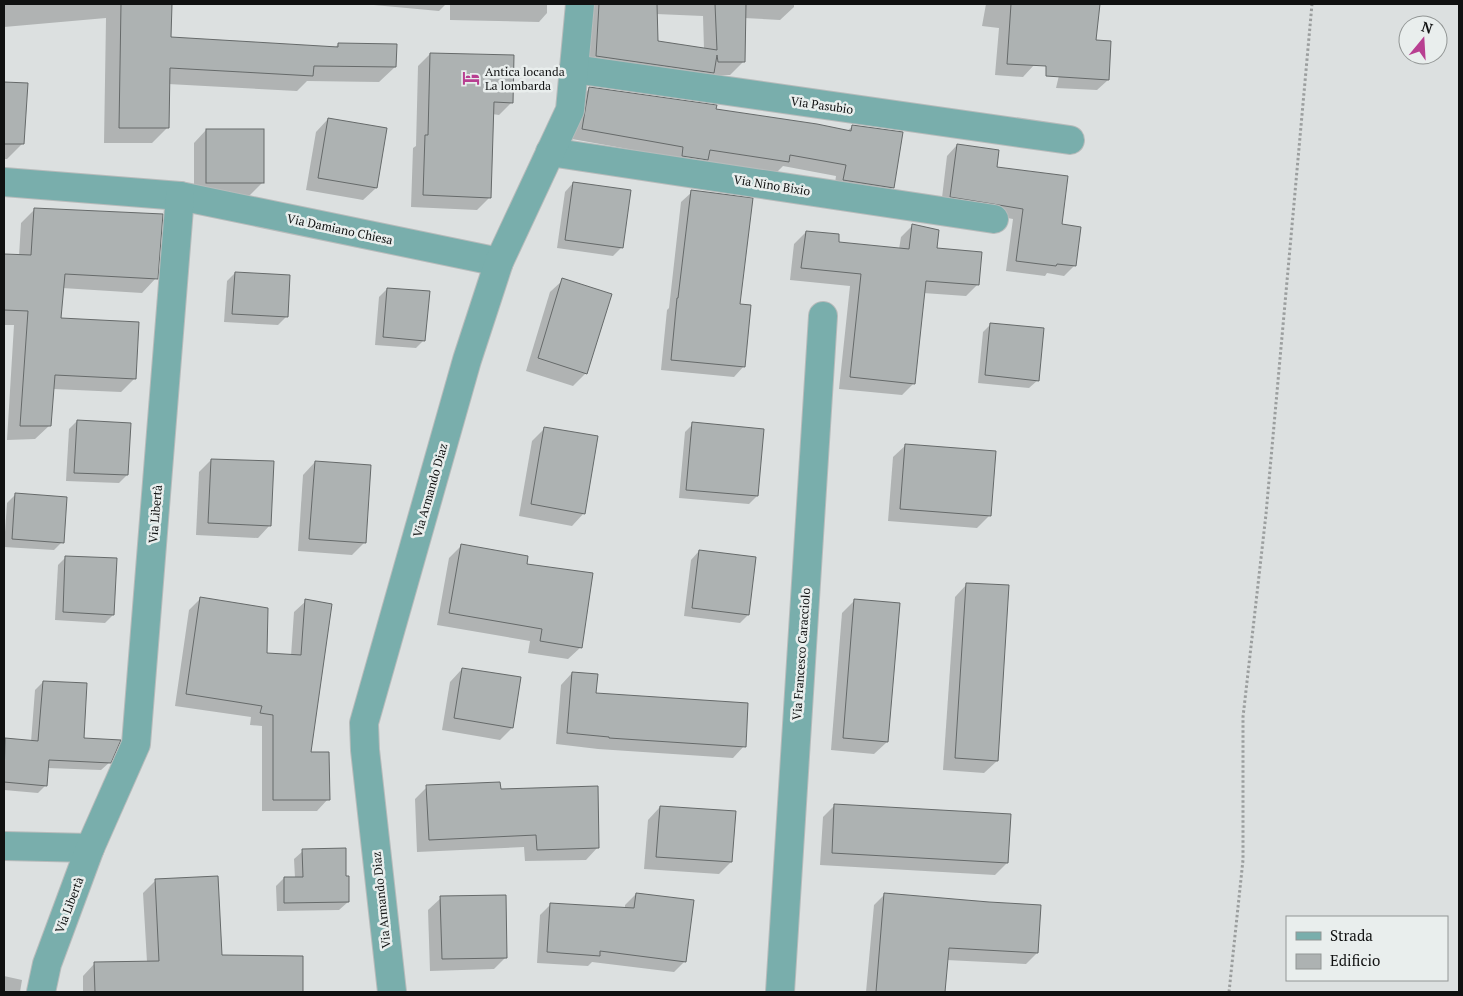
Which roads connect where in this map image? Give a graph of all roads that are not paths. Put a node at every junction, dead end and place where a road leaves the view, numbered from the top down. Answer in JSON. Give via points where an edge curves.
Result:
{"nodes":[{"id":1,"x":580,"y":4,"type":"edge"},
{"id":2,"x":574,"y":69,"type":"junction"},
{"id":3,"x":1070,"y":140,"type":"dead end"},
{"id":4,"x":550,"y":152,"type":"junction"},
{"id":5,"x":4,"y":182,"type":"edge"},
{"id":6,"x":180,"y":196,"type":"junction"},
{"id":7,"x":994,"y":218,"type":"dead end"},
{"id":8,"x":499,"y":262,"type":"junction"},
{"id":9,"x":823,"y":316,"type":"dead end"},
{"id":10,"x":4,"y":846,"type":"edge"},
{"id":11,"x":90,"y":848,"type":"junction"},
{"id":12,"x":41,"y":992,"type":"edge"},
{"id":13,"x":392,"y":992,"type":"edge"},
{"id":14,"x":780,"y":992,"type":"edge"}],
"edges":[{"from":1,"to":2,"type":"street","name":"Via Armando Diaz"},
{"from":2,"to":3,"type":"street","name":"Via Pasubio"},
{"from":2,"to":4,"type":"street","name":"Via Armando Diaz","via":[[570,110]]},
{"from":4,"to":7,"type":"street","name":"Via Nino Bixio"},
{"from":4,"to":8,"type":"street","name":"Via Armando Diaz"},
{"from":5,"to":6,"type":"street"},
{"from":6,"to":8,"type":"street","name":"Via Damiano Chiesa"},
{"from":6,"to":11,"type":"street","name":"Via Libertà","via":[[136,744]]},
{"from":8,"to":13,"type":"street","name":"Via Armando Diaz","via":[[467,360],[364,723]]},
{"from":9,"to":14,"type":"street","name":"Via Francesco Caracciolo"},
{"from":10,"to":11,"type":"street"},
{"from":11,"to":12,"type":"street","name":"Via Libertà","via":[[47,964]]}]}
